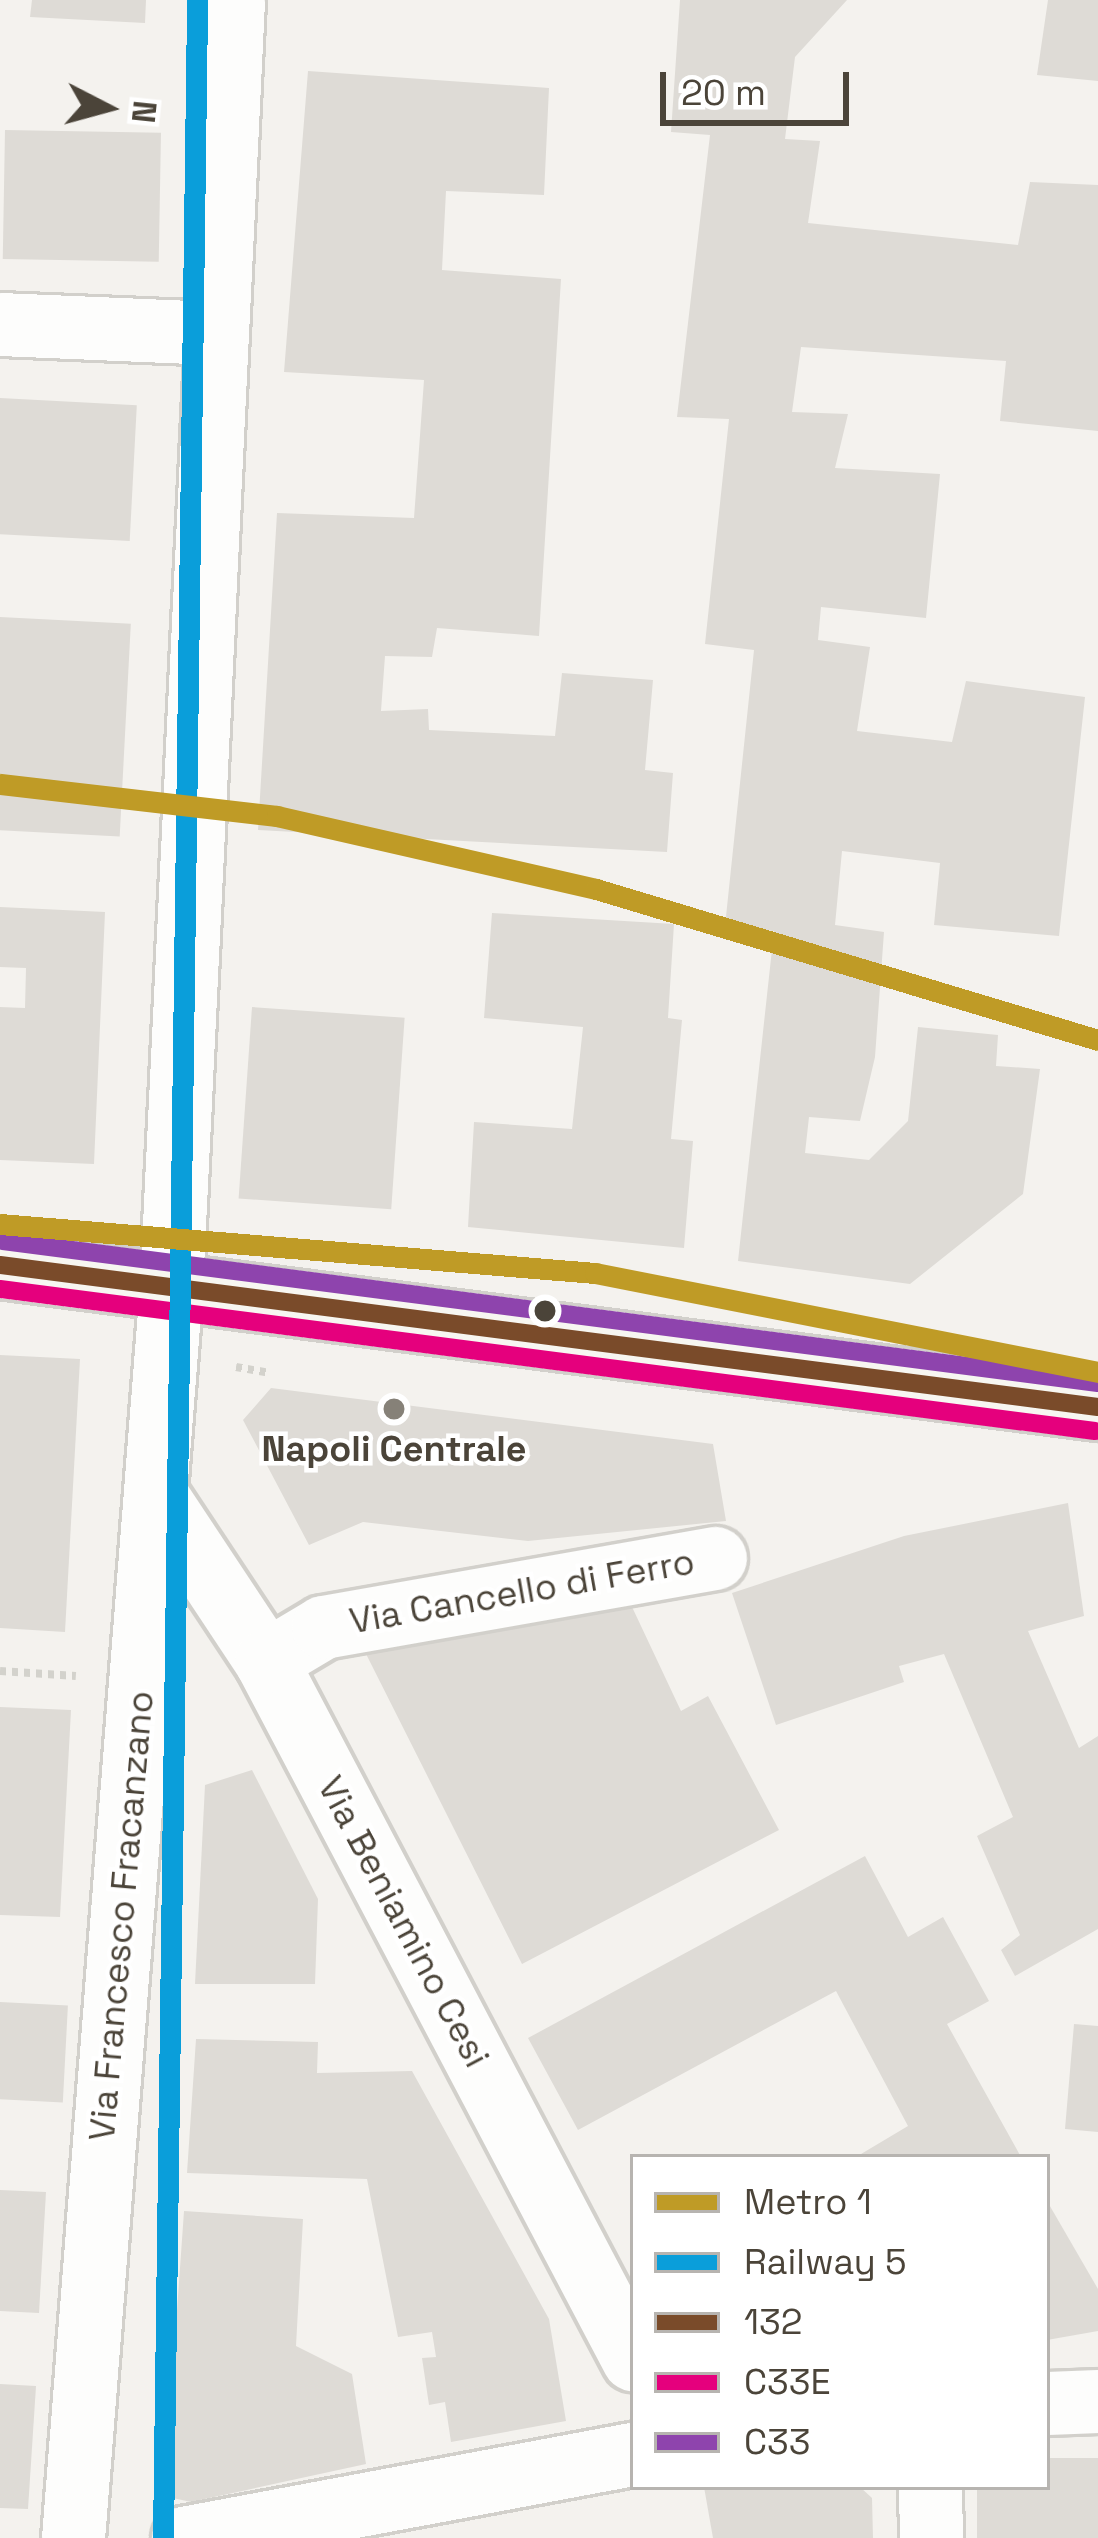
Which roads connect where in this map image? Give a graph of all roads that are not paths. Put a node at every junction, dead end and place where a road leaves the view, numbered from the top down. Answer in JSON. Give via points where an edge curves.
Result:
{"nodes":[{"id":1,"x":232,"y":0,"type":"edge"},
{"id":2,"x":0,"y":324,"type":"edge"},
{"id":3,"x":215,"y":333,"type":"junction"},
{"id":4,"x":0,"y":1265,"type":"edge"},
{"id":5,"x":171,"y":1286,"type":"junction"},
{"id":6,"x":1098,"y":1407,"type":"edge"},
{"id":7,"x":156,"y":1495,"type":"junction"},
{"id":8,"x":715,"y":1558,"type":"dead end"},
{"id":9,"x":266,"y":1660,"type":"junction"},
{"id":10,"x":630,"y":2353,"type":"edge"},
{"id":11,"x":1098,"y":2401,"type":"edge"},
{"id":12,"x":1050,"y":2403,"type":"edge"},
{"id":13,"x":630,"y":2456,"type":"edge"},
{"id":14,"x":931,"y":2490,"type":"edge"},
{"id":15,"x":73,"y":2538,"type":"edge"},
{"id":16,"x":183,"y":2538,"type":"edge"},
{"id":17,"x":931,"y":2538,"type":"edge"}],
"edges":[{"from":1,"to":3,"type":"street","name":"Via Francesco Fracanzano"},
{"from":2,"to":3,"type":"street"},
{"from":3,"to":5,"type":"street","name":"Via Francesco Fracanzano"},
{"from":4,"to":5,"type":"main road"},
{"from":5,"to":6,"type":"main road"},
{"from":5,"to":7,"type":"street","name":"Via Francesco Fracanzano"},
{"from":7,"to":9,"type":"street","name":"Via Beniamino Cesi"},
{"from":7,"to":15,"type":"street","name":"Via Francesco Fracanzano"},
{"from":8,"to":9,"type":"street","name":"Via Cancello di Ferro","via":[[323,1627]]},
{"from":9,"to":10,"type":"street","name":"Via Beniamino Cesi"},
{"from":11,"to":12,"type":"street"},
{"from":13,"to":16,"type":"street"},
{"from":14,"to":17,"type":"street"}]}
